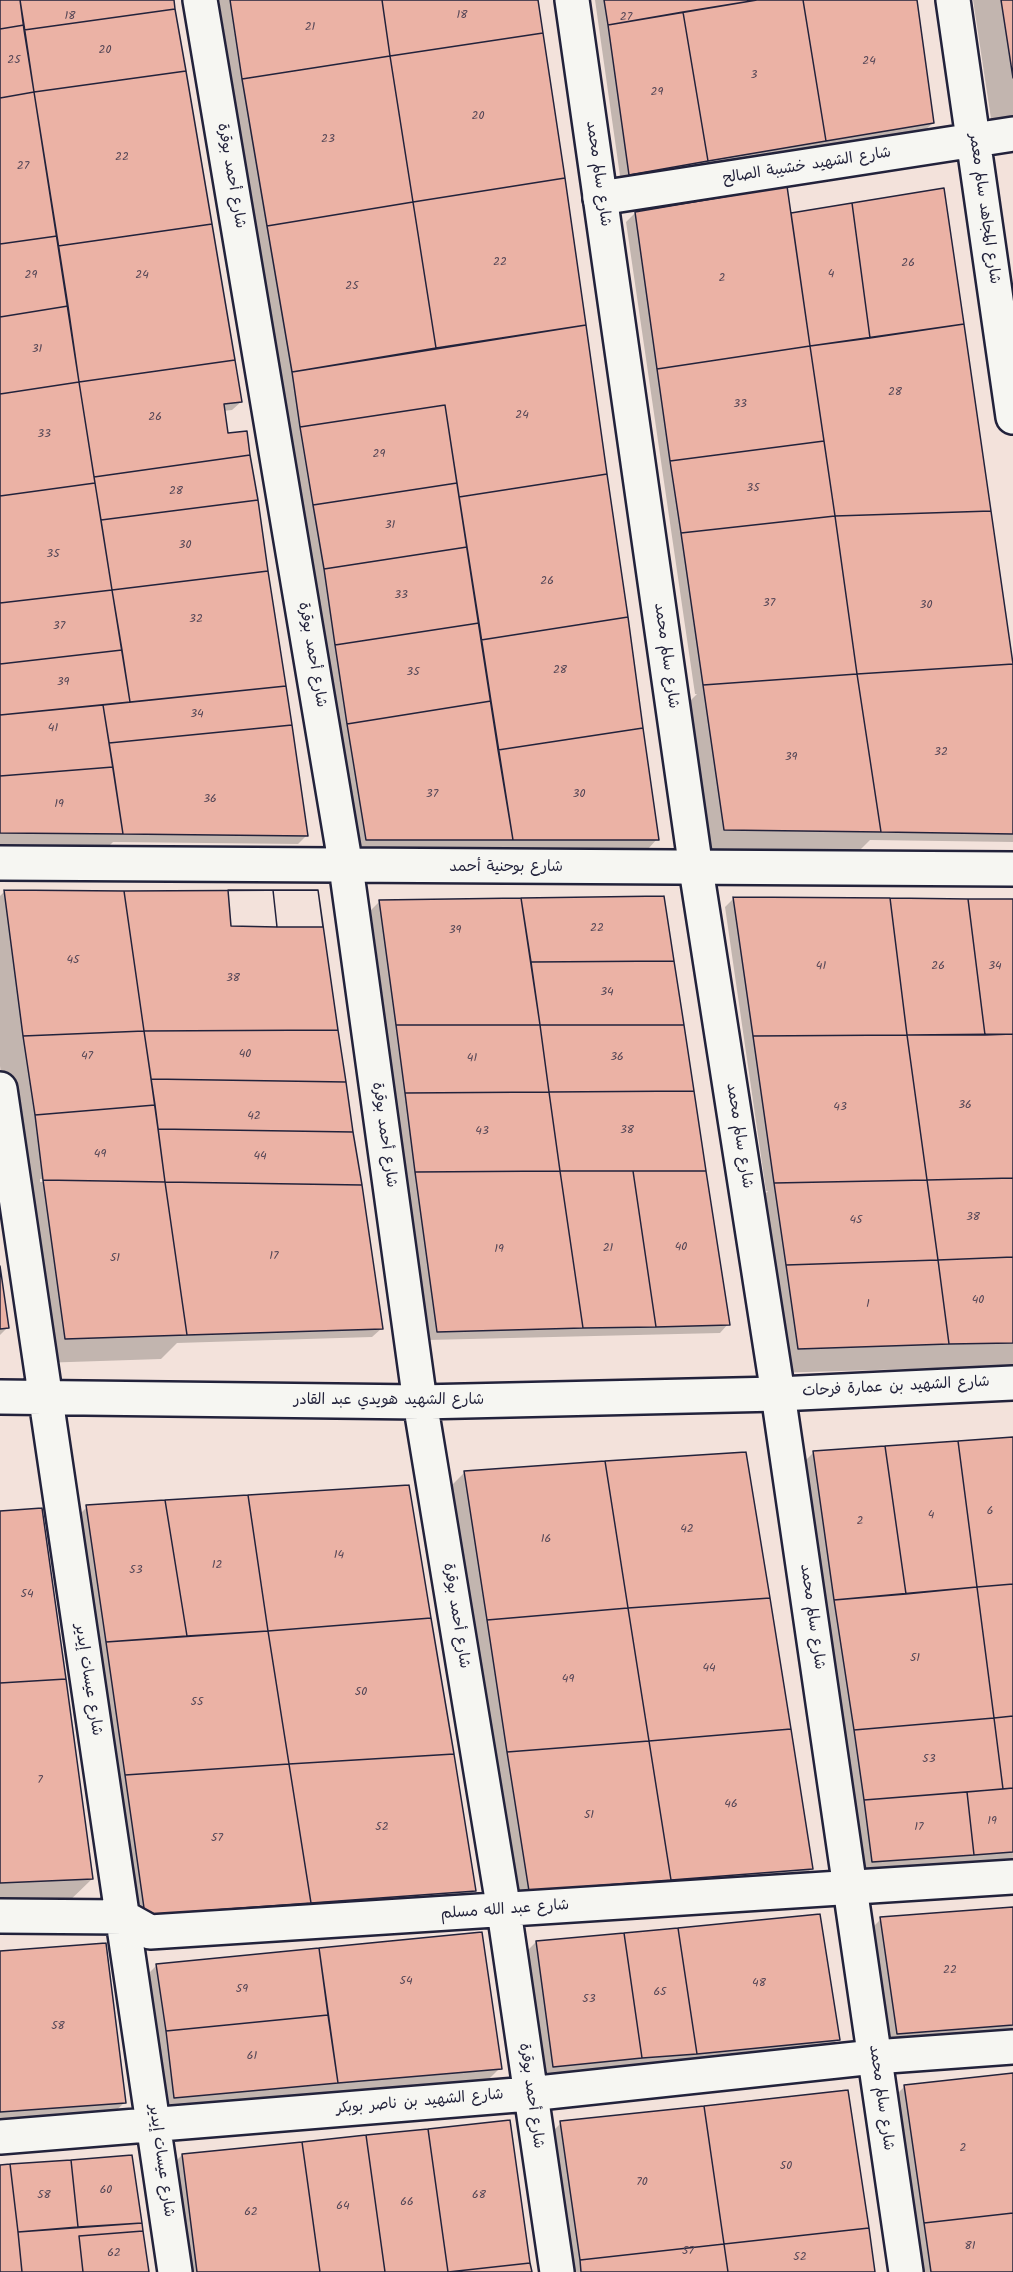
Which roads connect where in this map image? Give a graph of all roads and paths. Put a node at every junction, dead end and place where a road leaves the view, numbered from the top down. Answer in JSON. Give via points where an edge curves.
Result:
{"nodes":[{"id":1,"x":200,"y":0,"type":"edge"},
{"id":2,"x":572,"y":0,"type":"edge"},
{"id":3,"x":953,"y":0,"type":"edge"},
{"id":4,"x":1013,"y":135,"type":"edge"},
{"id":5,"x":973,"y":141,"type":"junction"},
{"id":6,"x":600,"y":198,"type":"junction"},
{"id":7,"x":1013,"y":417,"type":"edge"},
{"id":8,"x":0,"y":863,"type":"edge"},
{"id":9,"x":346,"y":867,"type":"junction"},
{"id":10,"x":696,"y":869,"type":"junction"},
{"id":11,"x":1013,"y":869,"type":"edge"},
{"id":12,"x":0,"y":1089,"type":"edge"},
{"id":13,"x":1013,"y":1383,"type":"edge"},
{"id":14,"x":778,"y":1394,"type":"junction"},
{"id":15,"x":0,"y":1397,"type":"edge"},
{"id":16,"x":45,"y":1398,"type":"junction"},
{"id":17,"x":420,"y":1402,"type":"junction"},
{"id":18,"x":1013,"y":1877,"type":"edge"},
{"id":19,"x":851,"y":1889,"type":"junction"},
{"id":20,"x":504,"y":1911,"type":"junction"},
{"id":21,"x":0,"y":1916,"type":"edge"},
{"id":22,"x":123,"y":1917,"type":"junction"},
{"id":23,"x":1013,"y":2047,"type":"edge"},
{"id":24,"x":874,"y":2057,"type":"junction"},
{"id":25,"x":529,"y":2094,"type":"junction"},
{"id":26,"x":155,"y":2125,"type":"junction"},
{"id":27,"x":0,"y":2137,"type":"edge"},
{"id":28,"x":175,"y":2272,"type":"edge"},
{"id":29,"x":556,"y":2272,"type":"edge"},
{"id":30,"x":906,"y":2272,"type":"edge"}],
"edges":[{"from":1,"to":9,"type":"street","name":"شارع أحمد بوقرة"},
{"from":2,"to":6,"type":"street","name":"شارع سالم محمد"},
{"from":3,"to":5,"type":"street","name":"شارع المجاهد سالم معمر"},
{"from":4,"to":5,"type":"street","name":"شارع الشهيد خشيبة الصالح"},
{"from":5,"to":6,"type":"street","name":"شارع الشهيد خشيبة الصالح"},
{"from":5,"to":7,"type":"street","name":"شارع المجاهد سالم معمر"},
{"from":6,"to":10,"type":"street","name":"شارع سالم محمد"},
{"from":8,"to":9,"type":"street","name":"شارع بوحنية أحمد"},
{"from":9,"to":10,"type":"street","name":"شارع بوحنية أحمد"},
{"from":9,"to":17,"type":"street","name":"شارع أحمد بوقرة"},
{"from":10,"to":11,"type":"street","name":"شارع بوحنية أحمد"},
{"from":10,"to":14,"type":"street","name":"شارع سالم محمد"},
{"from":12,"to":16,"type":"street","name":"شارع عيسات إيدير"},
{"from":13,"to":14,"type":"street","name":"شارع الشهيد بن عمارة فرحات"},
{"from":14,"to":17,"type":"street","name":"شارع الشهيد هويدي عبد القادر"},
{"from":14,"to":19,"type":"street","name":"شارع سالم محمد"},
{"from":15,"to":16,"type":"street","name":"شارع الشهيد هويدي عبد القادر"},
{"from":16,"to":17,"type":"street","name":"شارع الشهيد هويدي عبد القادر"},
{"from":16,"to":22,"type":"street","name":"شارع عيسات إيدير"},
{"from":17,"to":20,"type":"street","name":"شارع أحمد بوقرة"},
{"from":18,"to":19,"type":"street","name":"شارع عبد الله مسلم"},
{"from":19,"to":20,"type":"street","name":"شارع عبد الله مسلم"},
{"from":19,"to":24,"type":"street","name":"شارع سالم محمد"},
{"from":20,"to":22,"type":"street","name":"شارع عبد الله مسلم","via":[[150,1932]]},
{"from":20,"to":25,"type":"street","name":"شارع أحمد بوقرة"},
{"from":21,"to":22,"type":"street","name":"شارع عبد الله مسلم"},
{"from":22,"to":26,"type":"street","name":"شارع عيسات إيدير"},
{"from":23,"to":24,"type":"street","name":"شارع الشهيد بن ناصر بوبكر"},
{"from":24,"to":25,"type":"street","name":"شارع الشهيد بن ناصر بوبكر"},
{"from":24,"to":30,"type":"street","name":"شارع سالم محمد"},
{"from":25,"to":26,"type":"street","name":"شارع الشهيد بن ناصر بوبكر"},
{"from":25,"to":29,"type":"street","name":"شارع أحمد بوقرة"},
{"from":26,"to":27,"type":"street","name":"شارع الشهيد بن ناصر بوبكر"},
{"from":26,"to":28,"type":"street","name":"شارع عيسات إيدير"}]}
